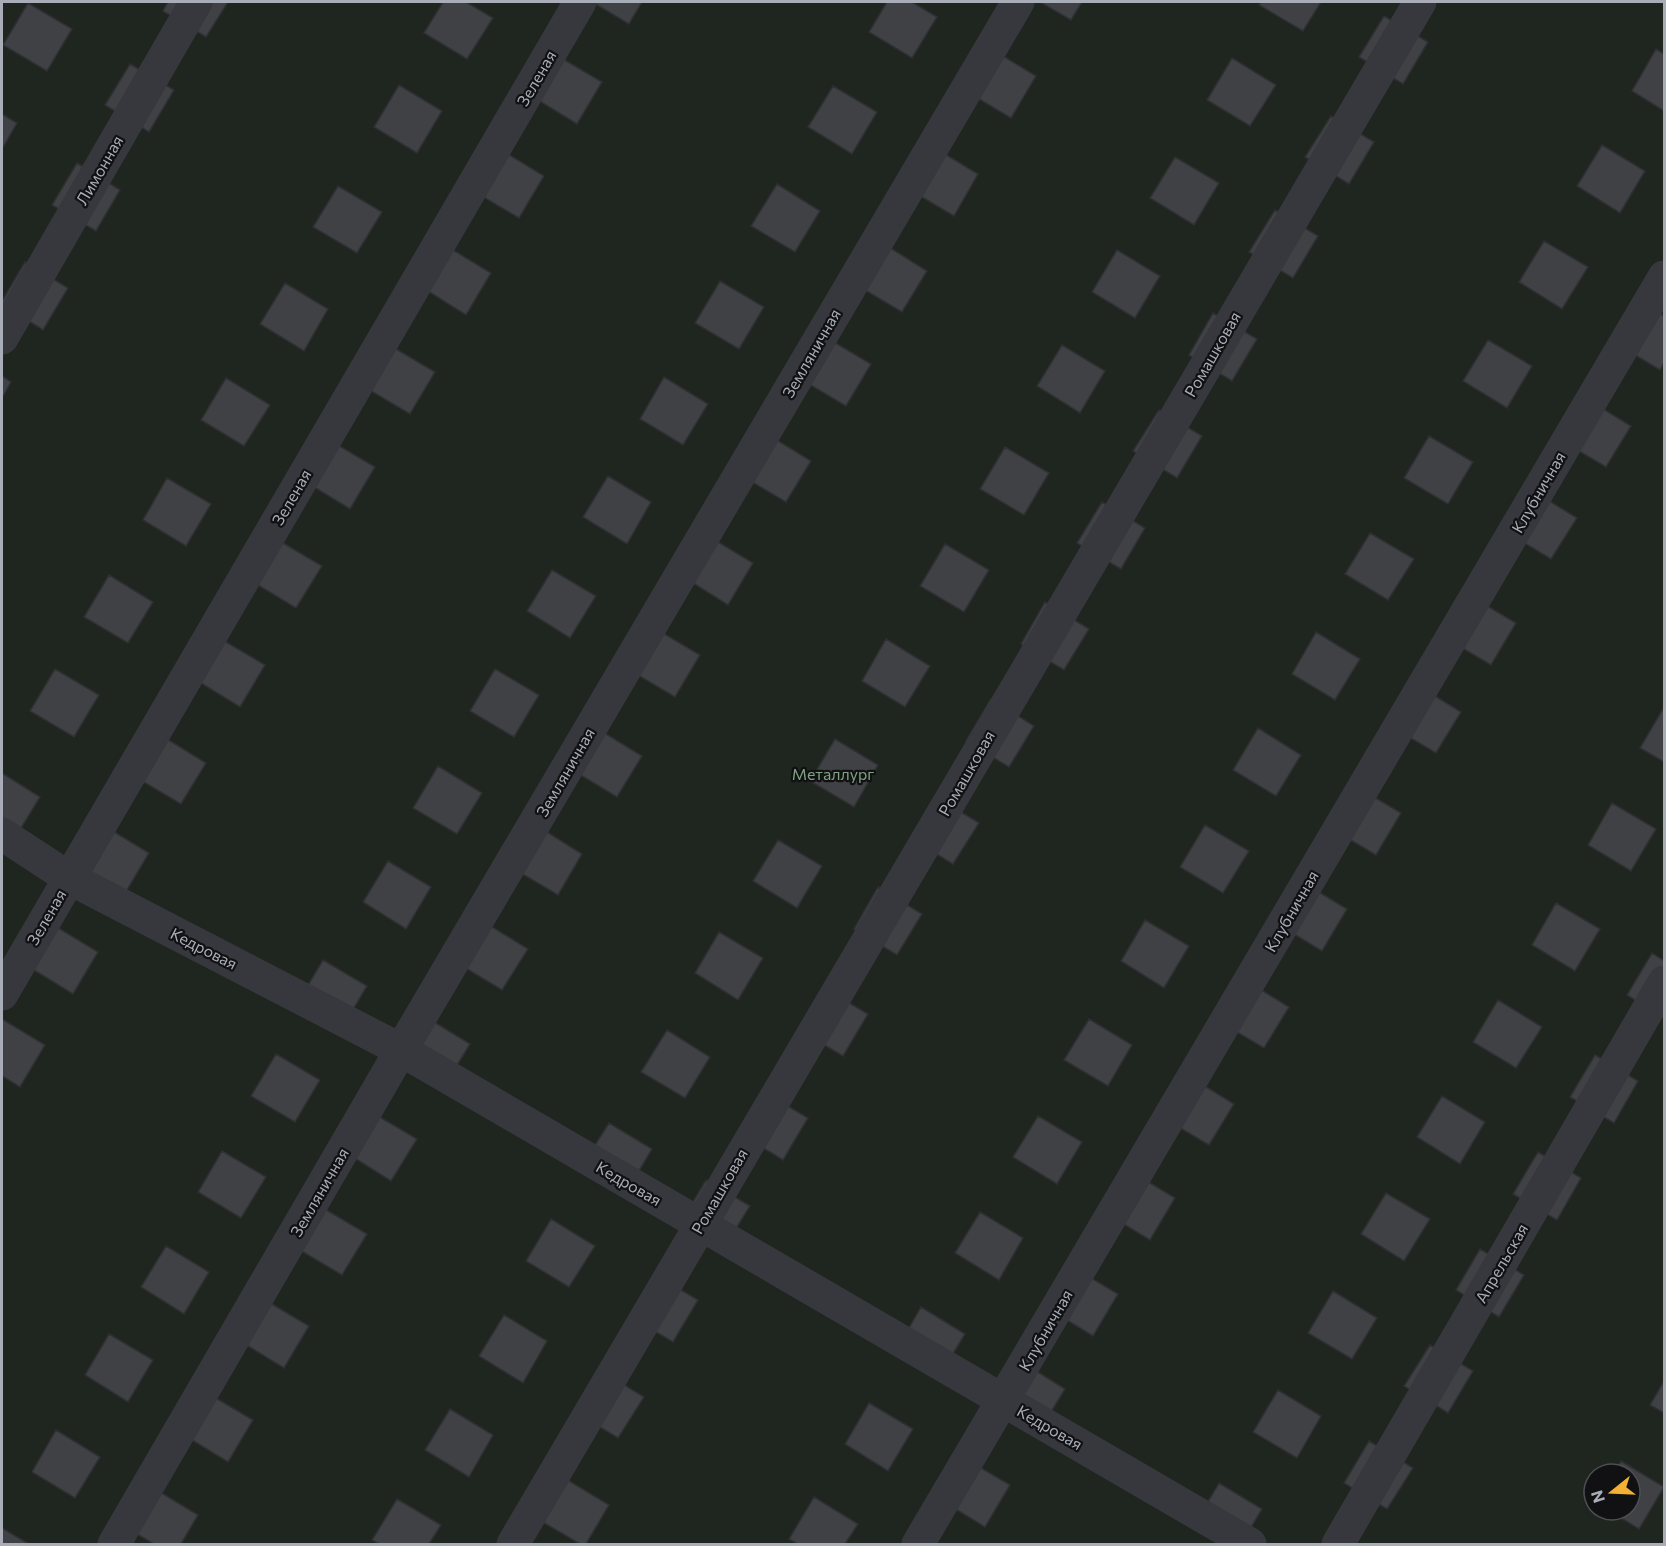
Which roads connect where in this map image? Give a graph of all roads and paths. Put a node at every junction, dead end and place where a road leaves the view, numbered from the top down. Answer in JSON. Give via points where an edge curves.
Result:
{"nodes":[{"id":1,"x":196,"y":2,"type":"edge"},
{"id":2,"x":580,"y":2,"type":"edge"},
{"id":3,"x":1018,"y":2,"type":"edge"},
{"id":4,"x":1420,"y":2,"type":"edge"},
{"id":5,"x":1665,"y":277,"type":"edge"},
{"id":6,"x":2,"y":338,"type":"edge"},
{"id":7,"x":2,"y":834,"type":"edge"},
{"id":8,"x":69,"y":878,"type":"junction"},
{"id":9,"x":1665,"y":982,"type":"edge"},
{"id":10,"x":2,"y":994,"type":"edge"},
{"id":11,"x":401,"y":1050,"type":"junction"},
{"id":12,"x":700,"y":1225,"type":"junction"},
{"id":13,"x":1004,"y":1400,"type":"junction"},
{"id":14,"x":114,"y":1545,"type":"edge"},
{"id":15,"x":513,"y":1545,"type":"edge"},
{"id":16,"x":918,"y":1545,"type":"edge"},
{"id":17,"x":1250,"y":1545,"type":"edge"},
{"id":18,"x":1338,"y":1545,"type":"edge"}],
"edges":[{"from":1,"to":6,"type":"street","name":"Лимонная"},
{"from":2,"to":8,"type":"street","name":"Зеленая"},
{"from":3,"to":11,"type":"street","name":"Земляничная"},
{"from":4,"to":12,"type":"street","name":"Ромашковая"},
{"from":5,"to":13,"type":"street","name":"Клубничная"},
{"from":7,"to":8,"type":"street","name":"Кедровая"},
{"from":8,"to":10,"type":"street","name":"Зеленая"},
{"from":8,"to":11,"type":"street","name":"Кедровая"},
{"from":9,"to":18,"type":"street","name":"Апрельская"},
{"from":11,"to":12,"type":"street","name":"Кедровая"},
{"from":11,"to":14,"type":"street","name":"Земляничная"},
{"from":12,"to":13,"type":"street","name":"Кедровая"},
{"from":12,"to":15,"type":"street","name":"Ромашковая"},
{"from":13,"to":16,"type":"street","name":"Клубничная"},
{"from":13,"to":17,"type":"street","name":"Кедровая"}]}
